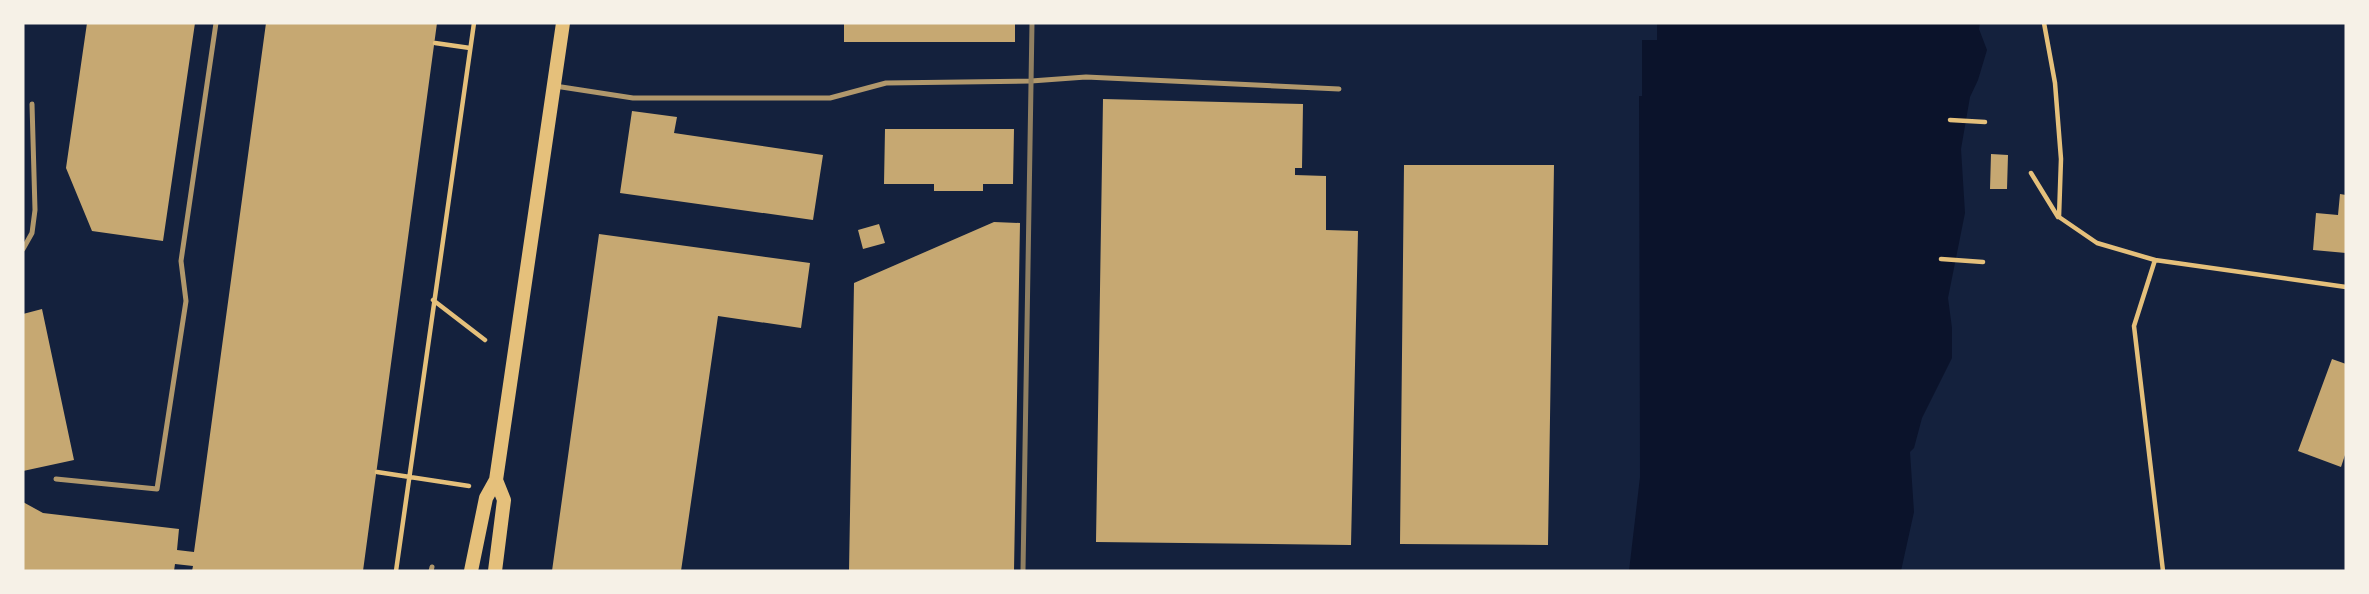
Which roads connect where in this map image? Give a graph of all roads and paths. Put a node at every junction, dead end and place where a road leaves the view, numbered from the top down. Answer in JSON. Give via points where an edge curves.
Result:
{"nodes":[{"id":1,"x":216,"y":23,"type":"edge"},
{"id":2,"x":474,"y":23,"type":"edge"},
{"id":3,"x":562,"y":23,"type":"edge"},
{"id":4,"x":2044,"y":23,"type":"edge"},
{"id":5,"x":435,"y":43,"type":"dead end"},
{"id":6,"x":470,"y":48,"type":"junction"},
{"id":7,"x":552,"y":85,"type":"junction"},
{"id":8,"x":1339,"y":89,"type":"dead end"},
{"id":9,"x":32,"y":104,"type":"dead end"},
{"id":10,"x":1950,"y":120,"type":"dead end"},
{"id":11,"x":1985,"y":122,"type":"dead end"},
{"id":12,"x":2031,"y":173,"type":"dead end"},
{"id":13,"x":2059,"y":217,"type":"junction"},
{"id":14,"x":23,"y":249,"type":"edge"},
{"id":15,"x":1941,"y":259,"type":"dead end"},
{"id":16,"x":2155,"y":260,"type":"junction"},
{"id":17,"x":1983,"y":262,"type":"dead end"},
{"id":18,"x":2346,"y":287,"type":"edge"},
{"id":19,"x":433,"y":300,"type":"junction"},
{"id":20,"x":485,"y":340,"type":"dead end"},
{"id":21,"x":377,"y":472,"type":"dead end"},
{"id":22,"x":409,"y":476,"type":"junction"},
{"id":23,"x":57,"y":479,"type":"dead end"},
{"id":24,"x":496,"y":480,"type":"junction"},
{"id":25,"x":469,"y":486,"type":"dead end"},
{"id":26,"x":396,"y":571,"type":"edge"},
{"id":27,"x":471,"y":571,"type":"edge"},
{"id":28,"x":495,"y":571,"type":"edge"},
{"id":29,"x":2162,"y":571,"type":"edge"}],
"edges":[{"from":1,"to":23,"type":"lane","via":[[181,261],[186,300],[157,489]]},
{"from":2,"to":6,"type":"path"},
{"from":3,"to":7,"type":"main road"},
{"from":4,"to":13,"type":"path","via":[[2061,159]]},
{"from":5,"to":6,"type":"path"},
{"from":6,"to":19,"type":"path"},
{"from":7,"to":8,"type":"lane","via":[[633,99],[830,98],[886,83],[1086,77]]},
{"from":7,"to":24,"type":"main road"},
{"from":9,"to":14,"type":"lane","via":[[35,210],[32,233]]},
{"from":10,"to":11,"type":"path"},
{"from":12,"to":13,"type":"path"},
{"from":13,"to":16,"type":"path","via":[[2097,243]]},
{"from":15,"to":17,"type":"path"},
{"from":16,"to":18,"type":"path"},
{"from":16,"to":29,"type":"path","via":[[2134,326]]},
{"from":19,"to":20,"type":"path"},
{"from":19,"to":22,"type":"path"},
{"from":21,"to":22,"type":"path"},
{"from":22,"to":25,"type":"path"},
{"from":22,"to":26,"type":"path"},
{"from":24,"to":27,"type":"main road","via":[[486,498]]},
{"from":24,"to":28,"type":"main road","via":[[504,500]]}]}
